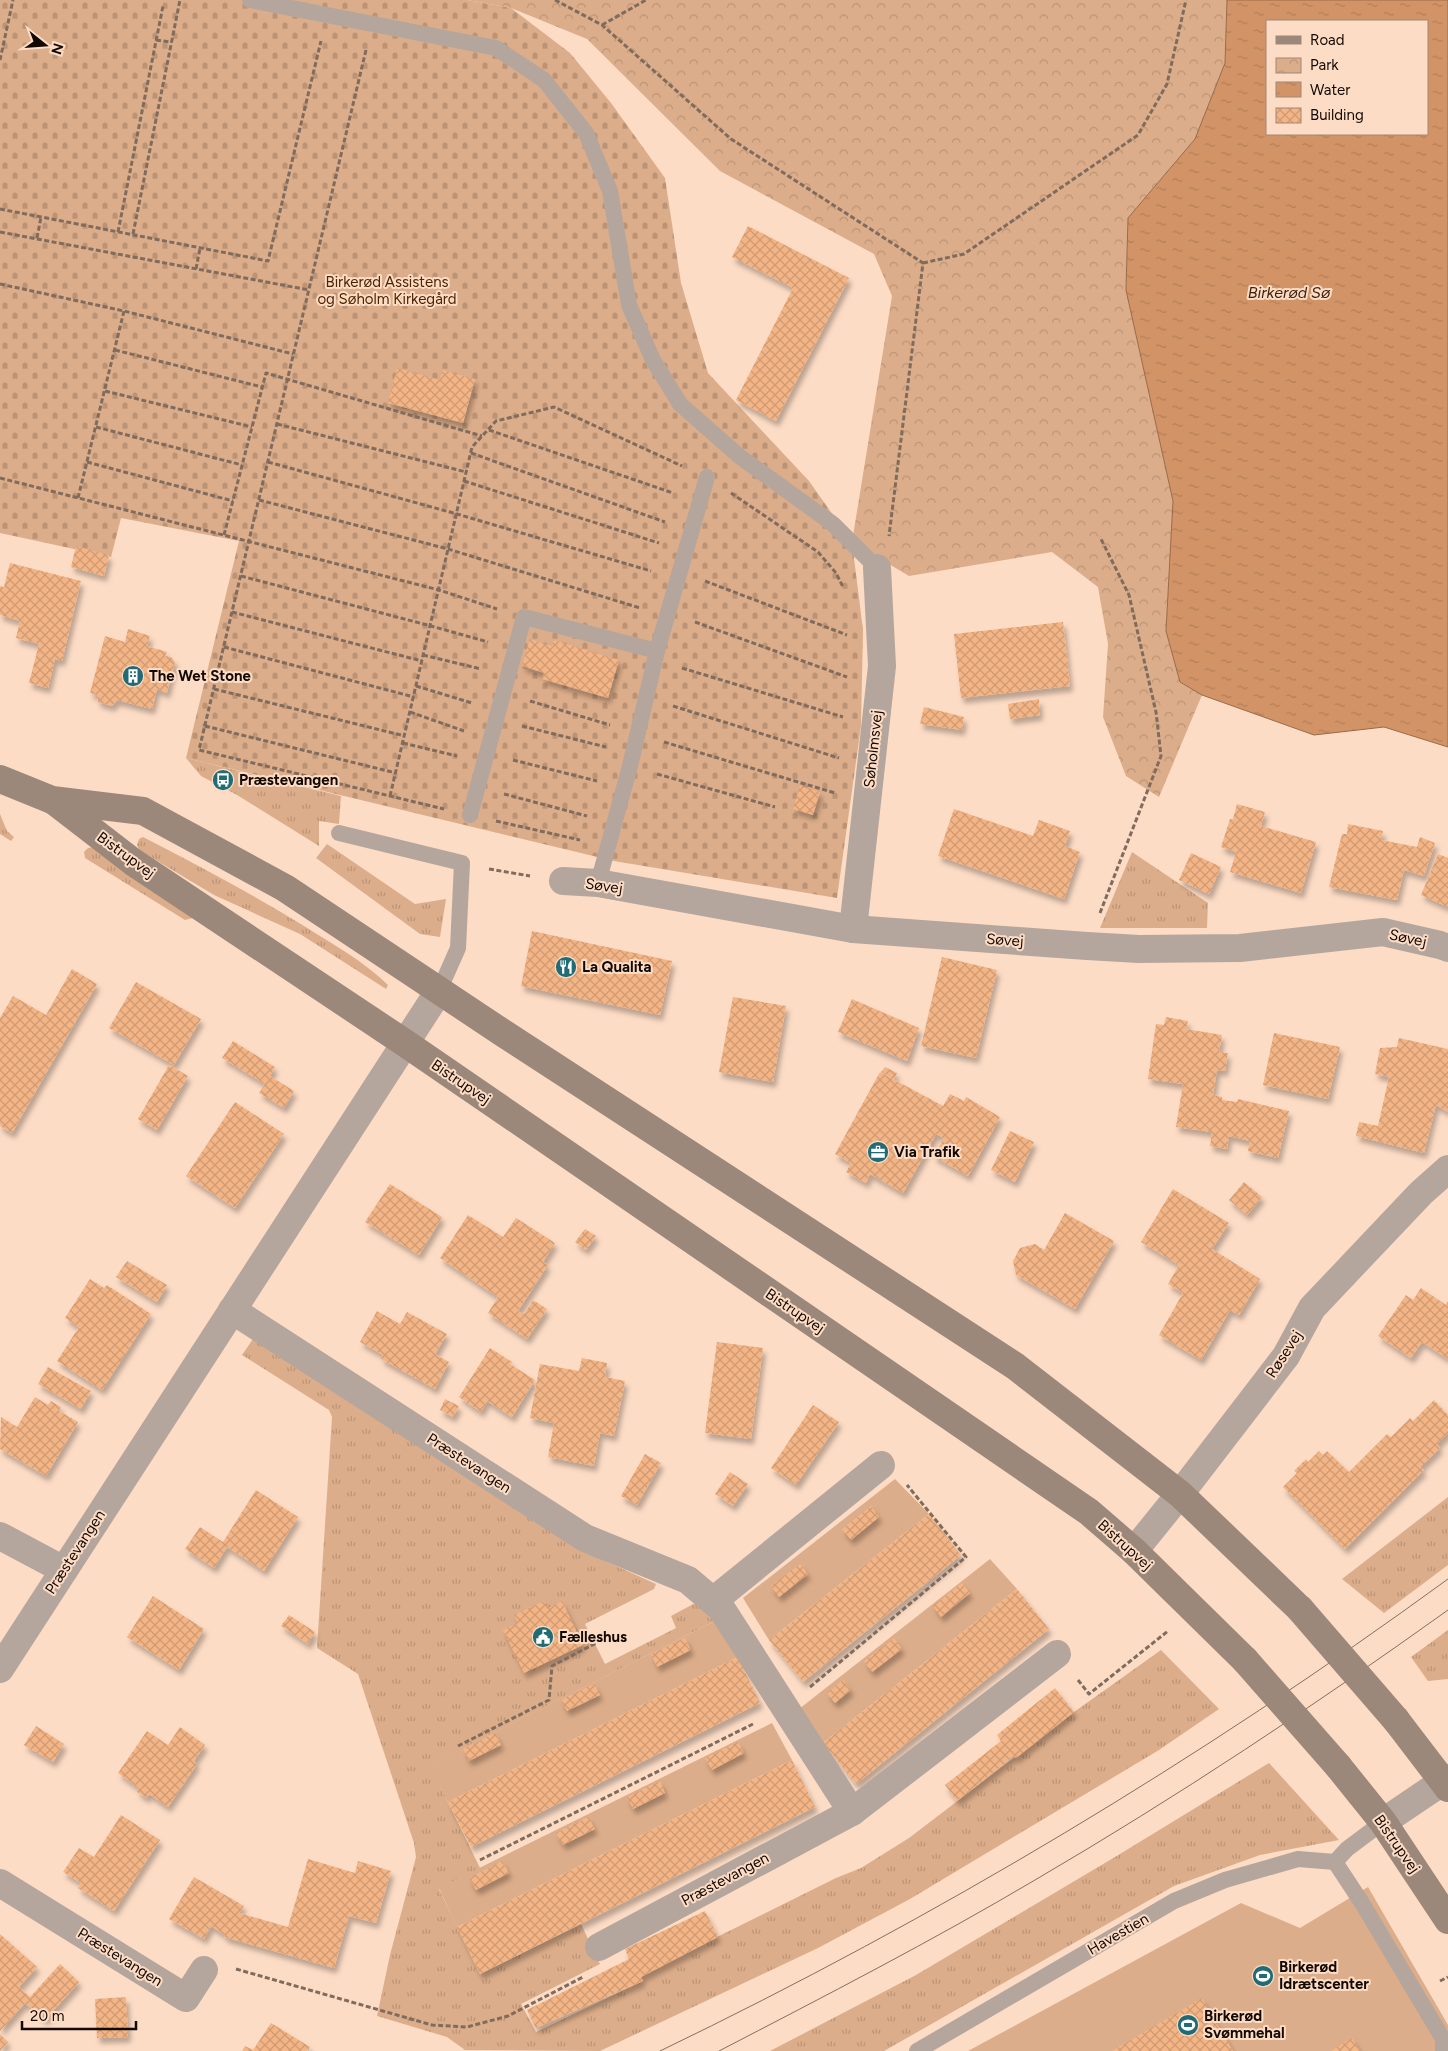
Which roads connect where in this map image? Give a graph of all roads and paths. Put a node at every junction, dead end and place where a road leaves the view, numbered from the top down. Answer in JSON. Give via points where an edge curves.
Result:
{"nodes":[{"id":1,"x":12,"y":0,"type":"edge"},
{"id":2,"x":180,"y":0,"type":"edge"},
{"id":3,"x":250,"y":0,"type":"edge"},
{"id":4,"x":554,"y":0,"type":"edge"},
{"id":5,"x":646,"y":0,"type":"edge"},
{"id":6,"x":1186,"y":0,"type":"edge"},
{"id":7,"x":163,"y":6,"type":"dead end"},
{"id":8,"x":372,"y":24,"type":"junction"},
{"id":9,"x":602,"y":24,"type":"junction"},
{"id":10,"x":322,"y":33,"type":"dead end"},
{"id":11,"x":156,"y":40,"type":"junction"},
{"id":12,"x":171,"y":42,"type":"junction"},
{"id":13,"x":0,"y":60,"type":"edge"},
{"id":14,"x":0,"y":209,"type":"edge"},
{"id":15,"x":41,"y":217,"type":"junction"},
{"id":16,"x":0,"y":232,"type":"edge"},
{"id":17,"x":118,"y":232,"type":"junction"},
{"id":18,"x":133,"y":234,"type":"junction"},
{"id":19,"x":37,"y":238,"type":"junction"},
{"id":20,"x":200,"y":248,"type":"junction"},
{"id":21,"x":922,"y":263,"type":"junction"},
{"id":22,"x":196,"y":269,"type":"junction"},
{"id":23,"x":0,"y":284,"type":"edge"},
{"id":24,"x":309,"y":290,"type":"junction"},
{"id":25,"x":124,"y":311,"type":"junction"},
{"id":26,"x":115,"y":350,"type":"junction"},
{"id":27,"x":293,"y":354,"type":"junction"},
{"id":28,"x":288,"y":379,"type":"junction"},
{"id":29,"x":262,"y":388,"type":"junction"},
{"id":30,"x":104,"y":392,"type":"junction"},
{"id":31,"x":277,"y":424,"type":"junction"},
{"id":32,"x":252,"y":427,"type":"junction"},
{"id":33,"x":96,"y":428,"type":"junction"},
{"id":34,"x":488,"y":430,"type":"dead end"},
{"id":35,"x":482,"y":436,"type":"dead end"},
{"id":36,"x":471,"y":453,"type":"dead end"},
{"id":37,"x":87,"y":462,"type":"junction"},
{"id":38,"x":268,"y":462,"type":"junction"},
{"id":39,"x":242,"y":465,"type":"junction"},
{"id":40,"x":466,"y":472,"type":"dead end"},
{"id":41,"x":707,"y":477,"type":"dead end"},
{"id":42,"x":0,"y":478,"type":"edge"},
{"id":43,"x":464,"y":481,"type":"dead end"},
{"id":44,"x":78,"y":498,"type":"junction"},
{"id":45,"x":259,"y":500,"type":"junction"},
{"id":46,"x":233,"y":501,"type":"junction"},
{"id":47,"x":700,"y":502,"type":"junction"},
{"id":48,"x":692,"y":532,"type":"junction"},
{"id":49,"x":224,"y":535,"type":"junction"},
{"id":50,"x":1100,"y":537,"type":"dead end"},
{"id":51,"x":249,"y":541,"type":"junction"},
{"id":52,"x":685,"y":552,"type":"junction"},
{"id":53,"x":877,"y":568,"type":"junction"},
{"id":54,"x":679,"y":575,"type":"junction"},
{"id":55,"x":240,"y":576,"type":"junction"},
{"id":56,"x":232,"y":612,"type":"junction"},
{"id":57,"x":668,"y":614,"type":"junction"},
{"id":58,"x":524,"y":617,"type":"junction"},
{"id":59,"x":854,"y":638,"type":"dead end"},
{"id":60,"x":224,"y":647,"type":"junction"},
{"id":61,"x":515,"y":650,"type":"junction"},
{"id":62,"x":423,"y":655,"type":"dead end"},
{"id":63,"x":656,"y":655,"type":"junction"},
{"id":64,"x":422,"y":661,"type":"dead end"},
{"id":65,"x":509,"y":676,"type":"junction"},
{"id":66,"x":852,"y":679,"type":"dead end"},
{"id":67,"x":416,"y":686,"type":"dead end"},
{"id":68,"x":214,"y":689,"type":"junction"},
{"id":69,"x":504,"y":693,"type":"junction"},
{"id":70,"x":414,"y":697,"type":"dead end"},
{"id":71,"x":647,"y":698,"type":"junction"},
{"id":72,"x":410,"y":712,"type":"dead end"},
{"id":73,"x":498,"y":715,"type":"junction"},
{"id":74,"x":851,"y":720,"type":"dead end"},
{"id":75,"x":205,"y":726,"type":"junction"},
{"id":76,"x":637,"y":733,"type":"junction"},
{"id":77,"x":405,"y":736,"type":"dead end"},
{"id":78,"x":403,"y":743,"type":"dead end"},
{"id":79,"x":488,"y":752,"type":"junction"},
{"id":80,"x":840,"y":758,"type":"dead end"},
{"id":81,"x":632,"y":760,"type":"junction"},
{"id":82,"x":396,"y":773,"type":"dead end"},
{"id":83,"x":0,"y":779,"type":"edge"},
{"id":84,"x":478,"y":787,"type":"junction"},
{"id":85,"x":624,"y":788,"type":"junction"},
{"id":86,"x":52,"y":800,"type":"junction"},
{"id":87,"x":775,"y":808,"type":"dead end"},
{"id":88,"x":470,"y":815,"type":"junction"},
{"id":89,"x":614,"y":823,"type":"junction"},
{"id":90,"x":339,"y":833,"type":"dead end"},
{"id":91,"x":608,"y":847,"type":"junction"},
{"id":92,"x":462,"y":863,"type":"junction"},
{"id":93,"x":563,"y":881,"type":"joint"},
{"id":94,"x":598,"y":883,"type":"junction"},
{"id":95,"x":853,"y":929,"type":"junction"},
{"id":96,"x":1087,"y":946,"type":"junction"},
{"id":97,"x":1448,"y":948,"type":"edge"},
{"id":98,"x":439,"y":991,"type":"junction"},
{"id":99,"x":405,"y":1044,"type":"junction"},
{"id":100,"x":1448,"y":1169,"type":"edge"},
{"id":101,"x":232,"y":1310,"type":"junction"},
{"id":102,"x":881,"y":1465,"type":"joint"},
{"id":103,"x":1180,"y":1494,"type":"junction"},
{"id":104,"x":0,"y":1536,"type":"edge"},
{"id":105,"x":1134,"y":1550,"type":"junction"},
{"id":106,"x":64,"y":1570,"type":"junction"},
{"id":107,"x":713,"y":1601,"type":"junction"},
{"id":108,"x":1162,"y":1637,"type":"dead end"},
{"id":109,"x":596,"y":1643,"type":"dead end"},
{"id":110,"x":1057,"y":1654,"type":"dead end"},
{"id":111,"x":0,"y":1668,"type":"edge"},
{"id":112,"x":1103,"y":1682,"type":"dead end"},
{"id":113,"x":785,"y":1707,"type":"junction"},
{"id":114,"x":458,"y":1746,"type":"dead end"},
{"id":115,"x":1446,"y":1783,"type":"edge"},
{"id":116,"x":852,"y":1812,"type":"junction"},
{"id":117,"x":1382,"y":1822,"type":"junction"},
{"id":118,"x":480,"y":1860,"type":"dead end"},
{"id":119,"x":1335,"y":1862,"type":"junction"},
{"id":120,"x":0,"y":1883,"type":"edge"},
{"id":121,"x":1448,"y":1920,"type":"edge"},
{"id":122,"x":599,"y":1947,"type":"joint"},
{"id":123,"x":204,"y":1970,"type":"joint"},
{"id":124,"x":917,"y":2051,"type":"edge"},
{"id":125,"x":1443,"y":2051,"type":"edge"}],
"edges":[{"from":1,"to":13,"type":"path"},
{"from":2,"to":12,"type":"path"},
{"from":3,"to":8,"type":"lane"},
{"from":4,"to":9,"type":"path"},
{"from":5,"to":9,"type":"path"},
{"from":6,"to":21,"type":"path","via":[[1167,84],[1138,135],[964,254]]},
{"from":7,"to":11,"type":"path"},
{"from":8,"to":24,"type":"path"},
{"from":8,"to":53,"type":"lane","via":[[496,48],[544,80],[586,133],[610,191],[629,305],[653,360],[680,404],[739,456],[834,524]]},
{"from":9,"to":21,"type":"path","via":[[731,139]]},
{"from":10,"to":20,"type":"path","via":[[268,261]]},
{"from":11,"to":12,"type":"path"},
{"from":11,"to":17,"type":"path"},
{"from":12,"to":18,"type":"path"},
{"from":14,"to":15,"type":"path"},
{"from":15,"to":17,"type":"path"},
{"from":15,"to":19,"type":"path"},
{"from":16,"to":19,"type":"path"},
{"from":17,"to":18,"type":"path"},
{"from":18,"to":20,"type":"path"},
{"from":19,"to":22,"type":"path"},
{"from":20,"to":22,"type":"path"},
{"from":21,"to":53,"type":"path","via":[[889,536]]},
{"from":22,"to":24,"type":"path"},
{"from":23,"to":25,"type":"path"},
{"from":24,"to":27,"type":"path"},
{"from":25,"to":26,"type":"path"},
{"from":25,"to":27,"type":"path"},
{"from":26,"to":29,"type":"path"},
{"from":26,"to":30,"type":"path"},
{"from":27,"to":28,"type":"path"},
{"from":28,"to":29,"type":"path","via":[[266,373]]},
{"from":28,"to":31,"type":"path"},
{"from":28,"to":35,"type":"path"},
{"from":29,"to":32,"type":"path"},
{"from":30,"to":32,"type":"path"},
{"from":30,"to":33,"type":"path"},
{"from":31,"to":38,"type":"path"},
{"from":31,"to":40,"type":"path"},
{"from":32,"to":39,"type":"path"},
{"from":33,"to":37,"type":"path"},
{"from":33,"to":39,"type":"path"},
{"from":34,"to":47,"type":"path"},
{"from":36,"to":48,"type":"path"},
{"from":37,"to":44,"type":"path"},
{"from":37,"to":46,"type":"path"},
{"from":38,"to":45,"type":"path"},
{"from":38,"to":54,"type":"path"},
{"from":39,"to":46,"type":"path"},
{"from":41,"to":47,"type":"lane"},
{"from":42,"to":44,"type":"path"},
{"from":43,"to":52,"type":"path"},
{"from":44,"to":49,"type":"path"},
{"from":45,"to":51,"type":"path"},
{"from":45,"to":57,"type":"path","via":[[448,549]]},
{"from":46,"to":49,"type":"path"},
{"from":47,"to":48,"type":"lane"},
{"from":48,"to":52,"type":"lane"},
{"from":49,"to":51,"type":"path"},
{"from":50,"to":96,"type":"path","via":[[1129,595],[1156,712],[1161,756]]},
{"from":51,"to":55,"type":"path"},
{"from":51,"to":58,"type":"path","via":[[439,590]]},
{"from":52,"to":54,"type":"lane"},
{"from":53,"to":95,"type":"street","name":"Søholmsvej","via":[[882,666]]},
{"from":54,"to":57,"type":"lane"},
{"from":54,"to":59,"type":"path"},
{"from":55,"to":56,"type":"path"},
{"from":55,"to":61,"type":"path"},
{"from":56,"to":60,"type":"path"},
{"from":56,"to":64,"type":"path"},
{"from":57,"to":63,"type":"lane"},
{"from":57,"to":66,"type":"path"},
{"from":58,"to":61,"type":"lane"},
{"from":58,"to":63,"type":"lane"},
{"from":60,"to":68,"type":"path"},
{"from":60,"to":70,"type":"path"},
{"from":61,"to":65,"type":"lane"},
{"from":62,"to":65,"type":"path"},
{"from":63,"to":71,"type":"lane"},
{"from":63,"to":74,"type":"path"},
{"from":65,"to":69,"type":"lane"},
{"from":67,"to":73,"type":"path"},
{"from":68,"to":75,"type":"path"},
{"from":68,"to":77,"type":"path"},
{"from":69,"to":73,"type":"lane"},
{"from":69,"to":76,"type":"path"},
{"from":71,"to":76,"type":"lane"},
{"from":71,"to":80,"type":"path"},
{"from":72,"to":79,"type":"path"},
{"from":73,"to":79,"type":"lane"},
{"from":73,"to":81,"type":"path"},
{"from":75,"to":82,"type":"path"},
{"from":75,"to":88,"type":"path","via":[[199,750]]},
{"from":76,"to":81,"type":"lane"},
{"from":78,"to":79,"type":"path"},
{"from":79,"to":84,"type":"lane"},
{"from":79,"to":85,"type":"path"},
{"from":81,"to":85,"type":"lane"},
{"from":81,"to":87,"type":"path"},
{"from":83,"to":86,"type":"main road","name":"Bistrupvej"},
{"from":84,"to":88,"type":"lane"},
{"from":84,"to":89,"type":"path"},
{"from":85,"to":89,"type":"lane"},
{"from":86,"to":98,"type":"main road","name":"Bistrupvej","via":[[143,811],[285,888]]},
{"from":86,"to":99,"type":"main road","name":"Bistrupvej","via":[[133,862]]},
{"from":88,"to":91,"type":"path"},
{"from":89,"to":91,"type":"lane"},
{"from":90,"to":92,"type":"lane"},
{"from":91,"to":94,"type":"lane"},
{"from":92,"to":93,"type":"path"},
{"from":92,"to":98,"type":"lane","via":[[458,948]]},
{"from":93,"to":94,"type":"street","name":"Søvej"},
{"from":94,"to":95,"type":"street","name":"Søvej"},
{"from":95,"to":96,"type":"street","name":"Søvej"},
{"from":96,"to":97,"type":"street","name":"Søvej","via":[[1240,948],[1384,932]]},
{"from":98,"to":99,"type":"street","name":"Præstevangen"},
{"from":98,"to":103,"type":"main road","name":"Bistrupvej","via":[[1015,1366]]},
{"from":99,"to":101,"type":"street","name":"Præstevangen"},
{"from":99,"to":105,"type":"main road","name":"Bistrupvej","via":[[1088,1512]]},
{"from":100,"to":103,"type":"street","name":"Røsevej","via":[[1421,1193],[1312,1308],[1286,1356]]},
{"from":101,"to":106,"type":"street","name":"Præstevangen"},
{"from":101,"to":107,"type":"street","name":"Præstevangen","via":[[585,1538],[688,1580]]},
{"from":102,"to":107,"type":"street"},
{"from":102,"to":113,"type":"path","via":[[897,1473],[966,1557]]},
{"from":103,"to":105,"type":"street","name":"Røsevej"},
{"from":103,"to":115,"type":"main road","name":"Bistrupvej","bridge":true,"via":[[1300,1609]]},
{"from":104,"to":106,"type":"street"},
{"from":105,"to":117,"type":"main road","name":"Bistrupvej","bridge":true,"via":[[1245,1660],[1338,1766]]},
{"from":106,"to":111,"type":"street","name":"Præstevangen"},
{"from":107,"to":113,"type":"street","name":"Præstevangen","via":[[721,1608]]},
{"from":108,"to":112,"type":"path"},
{"from":109,"to":114,"type":"path","via":[[552,1666],[549,1700]]},
{"from":110,"to":116,"type":"street","name":"Præstevangen"},
{"from":113,"to":116,"type":"street","name":"Præstevangen"},
{"from":113,"to":118,"type":"path"},
{"from":115,"to":117,"type":"street"},
{"from":116,"to":122,"type":"street","name":"Præstevangen"},
{"from":117,"to":119,"type":"lane"},
{"from":117,"to":121,"type":"main road","name":"Bistrupvej"},
{"from":119,"to":124,"type":"lane","name":"Havestien","via":[[1298,1860],[1225,1880],[1174,1901]]},
{"from":119,"to":125,"type":"lane","via":[[1443,2039]]},
{"from":120,"to":123,"type":"street","name":"Præstevangen","via":[[186,1998]]},
{"from":122,"to":123,"type":"path","via":[[602,1967],[508,2016],[466,2027],[432,2025],[225,1966]]}]}
